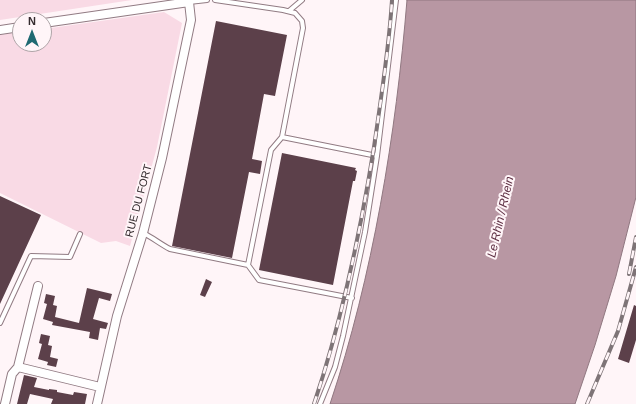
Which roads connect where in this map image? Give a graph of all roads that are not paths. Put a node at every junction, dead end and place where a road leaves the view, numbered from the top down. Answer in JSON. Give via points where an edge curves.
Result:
{"nodes":[{"id":1,"x":207,"y":0,"type":"edge"},
{"id":2,"x":215,"y":0,"type":"edge"},
{"id":3,"x":302,"y":0,"type":"edge"},
{"id":4,"x":396,"y":0,"type":"edge"},
{"id":5,"x":189,"y":2,"type":"junction"},
{"id":6,"x":289,"y":11,"type":"junction"},
{"id":7,"x":52,"y":22,"type":"edge"},
{"id":8,"x":12,"y":28,"type":"edge"},
{"id":9,"x":0,"y":30,"type":"edge"},
{"id":10,"x":282,"y":137,"type":"junction"},
{"id":11,"x":377,"y":156,"type":"junction"},
{"id":12,"x":143,"y":233,"type":"junction"},
{"id":13,"x":80,"y":234,"type":"dead end"},
{"id":14,"x":248,"y":265,"type":"junction"},
{"id":15,"x":38,"y":286,"type":"dead end"},
{"id":16,"x":352,"y":298,"type":"junction"},
{"id":17,"x":0,"y":323,"type":"edge"},
{"id":18,"x":18,"y":367,"type":"junction"},
{"id":19,"x":100,"y":387,"type":"junction"},
{"id":20,"x":5,"y":404,"type":"edge"},
{"id":21,"x":97,"y":404,"type":"edge"},
{"id":22,"x":320,"y":404,"type":"edge"}],
"edges":[{"from":1,"to":5,"type":"lane"},
{"from":2,"to":6,"type":"lane"},
{"from":3,"to":6,"type":"lane"},
{"from":4,"to":11,"type":"lane"},
{"from":5,"to":7,"type":"street"},
{"from":5,"to":12,"type":"street","name":"RUE DU FORT","via":[[190,20],[162,158]]},
{"from":6,"to":10,"type":"lane","via":[[299,16],[303,28]]},
{"from":8,"to":9,"type":"street"},
{"from":10,"to":11,"type":"lane"},
{"from":10,"to":14,"type":"lane","via":[[270,150]]},
{"from":11,"to":16,"type":"lane"},
{"from":12,"to":14,"type":"lane","via":[[170,249]]},
{"from":12,"to":19,"type":"street","name":"RUE DU FORT","via":[[119,310]]},
{"from":13,"to":17,"type":"lane","via":[[70,257],[31,256]]},
{"from":14,"to":16,"type":"lane","via":[[259,280]]},
{"from":15,"to":18,"type":"street"},
{"from":16,"to":22,"type":"lane","via":[[335,368]]},
{"from":18,"to":19,"type":"street"},
{"from":18,"to":20,"type":"street","via":[[12,374]]},
{"from":19,"to":21,"type":"street","name":"RUE DU FORT"}]}
